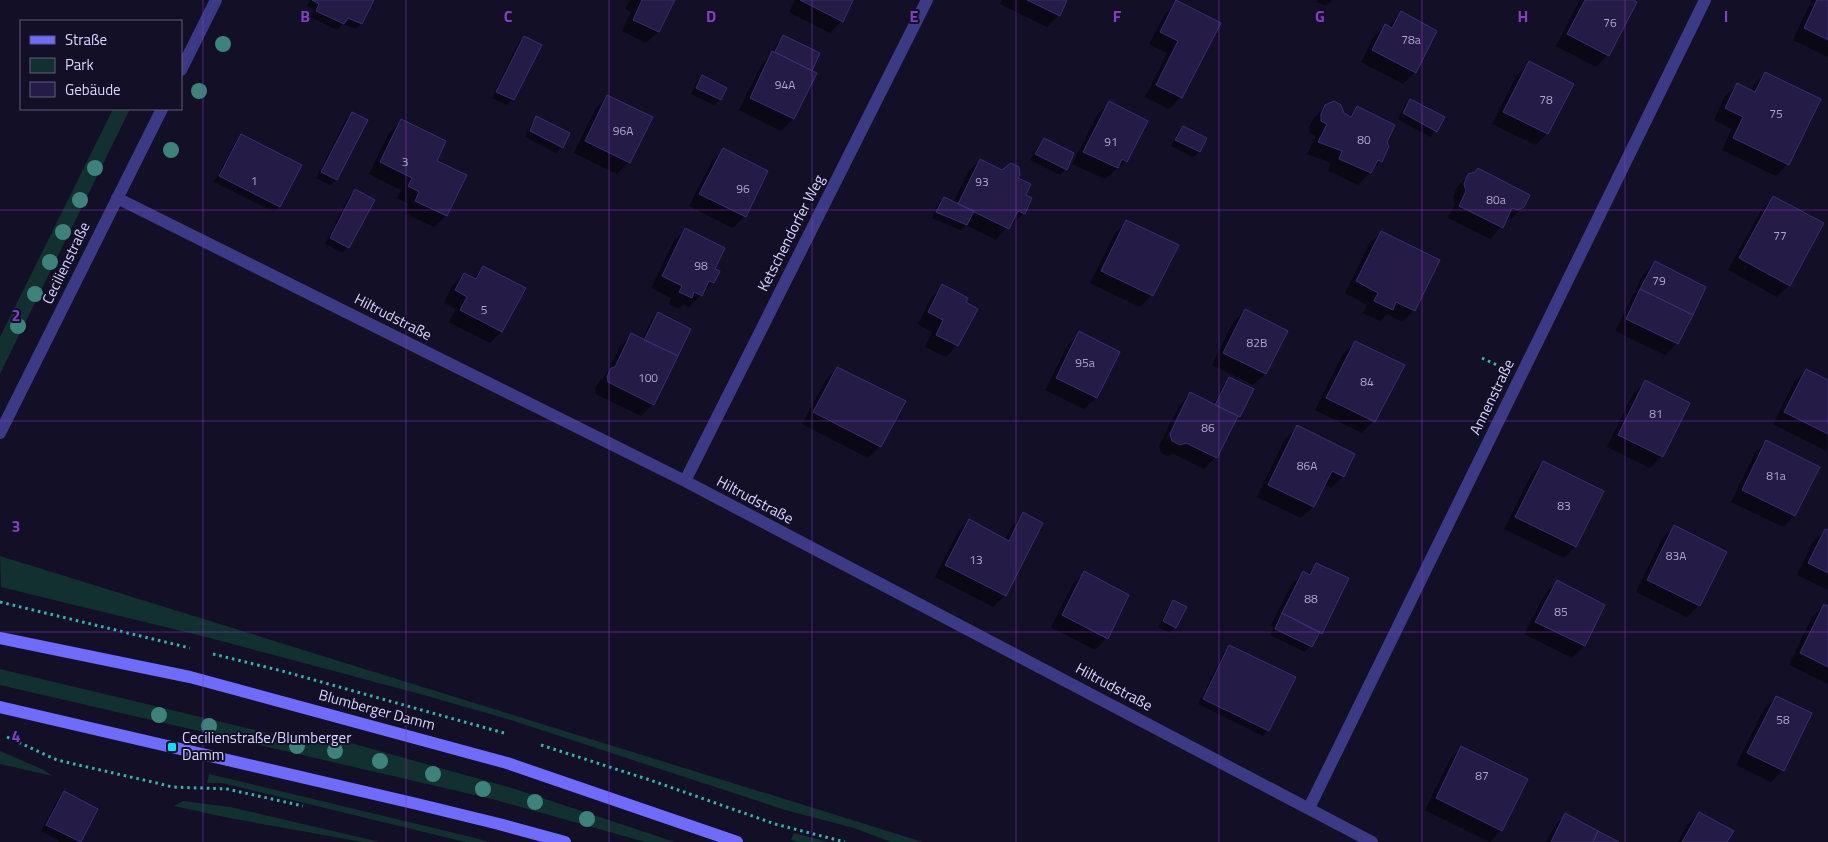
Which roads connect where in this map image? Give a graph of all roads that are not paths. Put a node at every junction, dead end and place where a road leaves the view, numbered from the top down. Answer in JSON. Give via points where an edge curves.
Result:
{"nodes":[{"id":1,"x":216,"y":0,"type":"edge"},
{"id":2,"x":927,"y":0,"type":"edge"},
{"id":3,"x":1705,"y":0,"type":"edge"},
{"id":4,"x":182,"y":68,"type":"edge"},
{"id":5,"x":161,"y":110,"type":"edge"},
{"id":6,"x":117,"y":198,"type":"junction"},
{"id":7,"x":0,"y":433,"type":"edge"},
{"id":8,"x":685,"y":481,"type":"junction"},
{"id":9,"x":0,"y":638,"type":"edge"},
{"id":10,"x":0,"y":707,"type":"edge"},
{"id":11,"x":1309,"y":808,"type":"junction"},
{"id":12,"x":565,"y":842,"type":"edge"},
{"id":13,"x":737,"y":842,"type":"edge"},
{"id":14,"x":1372,"y":842,"type":"edge"}],
"edges":[{"from":1,"to":4,"type":"street"},
{"from":2,"to":8,"type":"street","name":"Ketschendorfer Weg"},
{"from":3,"to":11,"type":"street","name":"Annenstraße"},
{"from":5,"to":6,"type":"street","name":"Cecilienstraße"},
{"from":6,"to":7,"type":"street","name":"Cecilienstraße"},
{"from":6,"to":8,"type":"street","name":"Hiltrudstraße"},
{"from":8,"to":11,"type":"street","name":"Hiltrudstraße"},
{"from":9,"to":13,"type":"main road","name":"Blumberger Damm","via":[[190,678],[497,760]]},
{"from":10,"to":12,"type":"main road","via":[[426,806]]},
{"from":11,"to":14,"type":"street","name":"Hiltrudstraße"}]}
